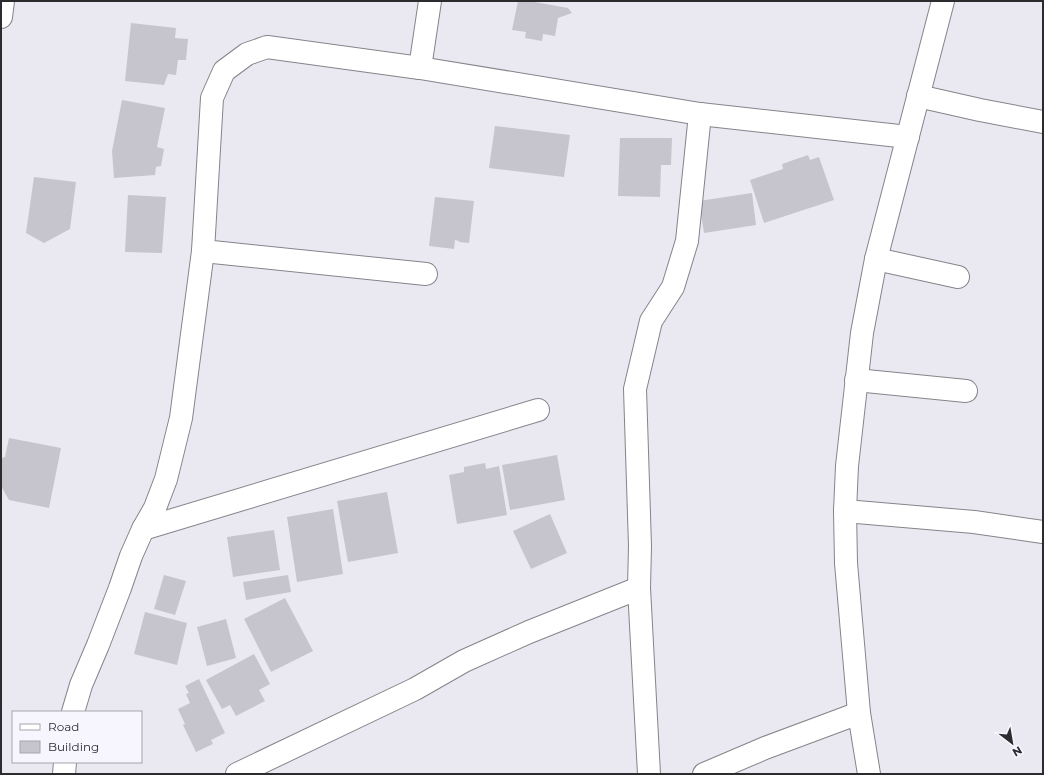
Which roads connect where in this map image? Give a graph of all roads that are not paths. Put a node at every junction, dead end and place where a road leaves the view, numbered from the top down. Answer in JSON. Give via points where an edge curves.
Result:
{"nodes":[{"id":1,"x":3,"y":1,"type":"edge"},
{"id":2,"x":430,"y":1,"type":"edge"},
{"id":3,"x":943,"y":1,"type":"edge"},
{"id":4,"x":1,"y":17,"type":"edge"},
{"id":5,"x":420,"y":68,"type":"junction"},
{"id":6,"x":918,"y":96,"type":"junction"},
{"id":7,"x":700,"y":114,"type":"junction"},
{"id":8,"x":1043,"y":122,"type":"edge"},
{"id":9,"x":908,"y":137,"type":"junction"},
{"id":10,"x":203,"y":250,"type":"junction"},
{"id":11,"x":876,"y":259,"type":"junction"},
{"id":12,"x":426,"y":274,"type":"dead end"},
{"id":13,"x":958,"y":277,"type":"dead end"},
{"id":14,"x":856,"y":380,"type":"junction"},
{"id":15,"x":966,"y":391,"type":"dead end"},
{"id":16,"x":538,"y":410,"type":"dead end"},
{"id":17,"x":846,"y":511,"type":"junction"},
{"id":18,"x":142,"y":529,"type":"junction"},
{"id":19,"x":1043,"y":532,"type":"edge"},
{"id":20,"x":639,"y":588,"type":"junction"},
{"id":21,"x":73,"y":711,"type":"edge"},
{"id":22,"x":859,"y":713,"type":"junction"},
{"id":23,"x":65,"y":763,"type":"edge"},
{"id":24,"x":64,"y":774,"type":"edge"},
{"id":25,"x":238,"y":774,"type":"edge"},
{"id":26,"x":649,"y":774,"type":"edge"},
{"id":27,"x":704,"y":774,"type":"edge"},
{"id":28,"x":869,"y":774,"type":"edge"}],
"edges":[{"from":1,"to":4,"type":"street"},
{"from":2,"to":5,"type":"street"},
{"from":3,"to":6,"type":"street"},
{"from":5,"to":7,"type":"street"},
{"from":5,"to":10,"type":"street","via":[[267,47],[247,54],[224,71],[212,98]]},
{"from":6,"to":8,"type":"street"},
{"from":6,"to":9,"type":"street"},
{"from":7,"to":9,"type":"street"},
{"from":7,"to":20,"type":"street","via":[[686,241],[673,287],[651,321],[634,389],[640,546]]},
{"from":9,"to":11,"type":"street"},
{"from":10,"to":12,"type":"street"},
{"from":10,"to":18,"type":"street","via":[[181,418],[166,479],[155,508]]},
{"from":11,"to":13,"type":"street"},
{"from":11,"to":14,"type":"street"},
{"from":14,"to":15,"type":"street"},
{"from":14,"to":17,"type":"street","via":[[847,466]]},
{"from":16,"to":18,"type":"street"},
{"from":17,"to":19,"type":"street","via":[[974,522]]},
{"from":17,"to":22,"type":"street","via":[[846,570]]},
{"from":18,"to":21,"type":"street"},
{"from":20,"to":25,"type":"street","via":[[464,660],[415,690]]},
{"from":20,"to":26,"type":"street"},
{"from":22,"to":27,"type":"street"},
{"from":22,"to":28,"type":"street"},
{"from":23,"to":24,"type":"street"}]}
